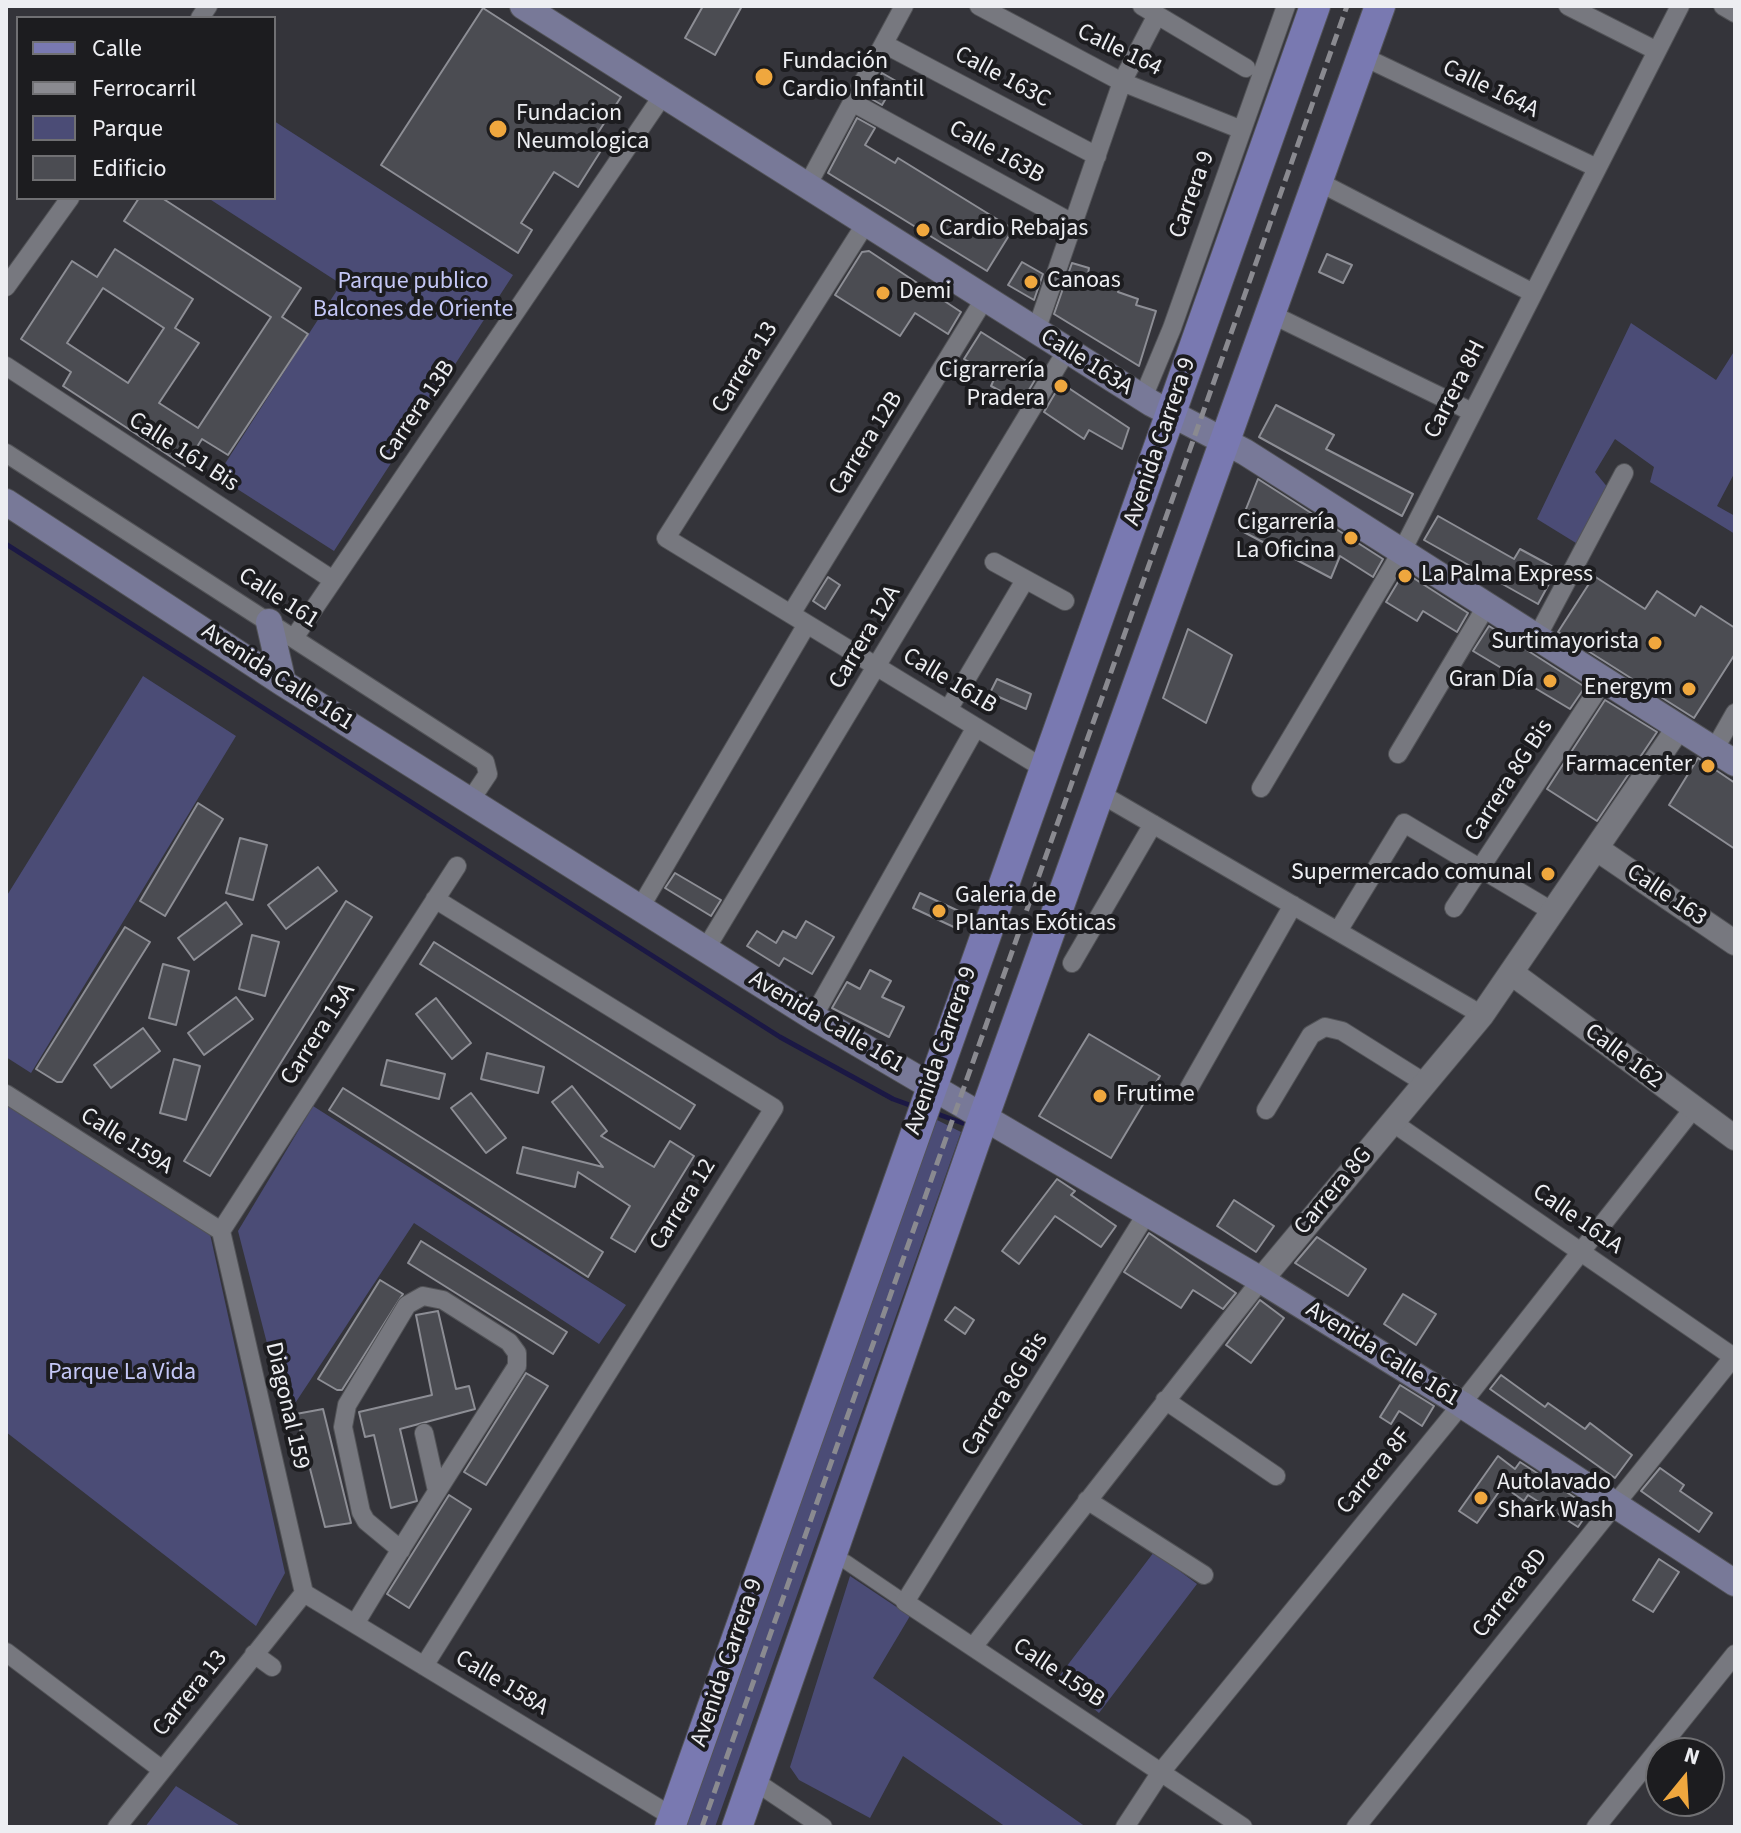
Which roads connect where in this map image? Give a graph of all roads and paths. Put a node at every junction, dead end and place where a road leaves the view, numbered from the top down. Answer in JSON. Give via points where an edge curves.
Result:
{"nodes":[{"id":1,"x":523,"y":6,"type":"edge"},
{"id":2,"x":904,"y":6,"type":"edge"},
{"id":3,"x":979,"y":6,"type":"edge"},
{"id":4,"x":1286,"y":6,"type":"edge"},
{"id":5,"x":1298,"y":6,"type":"edge"},
{"id":6,"x":1315,"y":6,"type":"edge"},
{"id":7,"x":1380,"y":6,"type":"edge"},
{"id":8,"x":1568,"y":6,"type":"edge"},
{"id":9,"x":1680,"y":6,"type":"edge"},
{"id":10,"x":1723,"y":6,"type":"edge"},
{"id":11,"x":1150,"y":10,"type":"edge"},
{"id":12,"x":1735,"y":13,"type":"edge"},
{"id":13,"x":884,"y":44,"type":"junction"},
{"id":14,"x":1301,"y":45,"type":"junction"},
{"id":15,"x":1657,"y":51,"type":"junction"},
{"id":16,"x":1362,"y":56,"type":"junction"},
{"id":17,"x":1246,"y":68,"type":"dead end"},
{"id":18,"x":1122,"y":82,"type":"junction"},
{"id":19,"x":663,"y":95,"type":"junction"},
{"id":20,"x":852,"y":102,"type":"junction"},
{"id":21,"x":1242,"y":130,"type":"junction"},
{"id":22,"x":1097,"y":156,"type":"junction"},
{"id":23,"x":1597,"y":168,"type":"junction"},
{"id":24,"x":1317,"y":181,"type":"junction"},
{"id":25,"x":807,"y":186,"type":"junction"},
{"id":26,"x":69,"y":200,"type":"edge"},
{"id":27,"x":866,"y":223,"type":"junction"},
{"id":28,"x":1074,"y":224,"type":"junction"},
{"id":29,"x":6,"y":287,"type":"edge"},
{"id":30,"x":1533,"y":293,"type":"junction"},
{"id":31,"x":985,"y":298,"type":"junction"},
{"id":32,"x":1269,"y":313,"type":"junction"},
{"id":33,"x":1036,"y":331,"type":"junction"},
{"id":34,"x":1067,"y":350,"type":"junction"},
{"id":35,"x":6,"y":366,"type":"edge"},
{"id":36,"x":1137,"y":394,"type":"junction"},
{"id":37,"x":1472,"y":412,"type":"junction"},
{"id":38,"x":1171,"y":414,"type":"junction"},
{"id":39,"x":1224,"y":440,"type":"junction"},
{"id":40,"x":6,"y":453,"type":"edge"},
{"id":41,"x":1624,"y":473,"type":"dead end"},
{"id":42,"x":6,"y":502,"type":"edge"},
{"id":43,"x":666,"y":538,"type":"joint"},
{"id":44,"x":1402,"y":551,"type":"junction"},
{"id":45,"x":994,"y":562,"type":"dead end"},
{"id":46,"x":333,"y":580,"type":"junction"},
{"id":47,"x":1025,"y":580,"type":"junction"},
{"id":48,"x":1065,"y":601,"type":"dead end"},
{"id":49,"x":1487,"y":605,"type":"junction"},
{"id":50,"x":791,"y":614,"type":"junction"},
{"id":51,"x":269,"y":622,"type":"junction"},
{"id":52,"x":807,"y":624,"type":"junction"},
{"id":53,"x":1537,"y":637,"type":"junction"},
{"id":54,"x":294,"y":638,"type":"junction"},
{"id":55,"x":876,"y":666,"type":"junction"},
{"id":56,"x":1604,"y":680,"type":"junction"},
{"id":57,"x":283,"y":683,"type":"junction"},
{"id":58,"x":948,"y":710,"type":"junction"},
{"id":59,"x":1735,"y":713,"type":"edge"},
{"id":60,"x":976,"y":727,"type":"junction"},
{"id":61,"x":1679,"y":727,"type":"junction"},
{"id":62,"x":1398,"y":754,"type":"dead end"},
{"id":63,"x":1725,"y":756,"type":"edge"},
{"id":64,"x":1043,"y":768,"type":"junction"},
{"id":65,"x":1261,"y":788,"type":"dead end"},
{"id":66,"x":1101,"y":794,"type":"junction"},
{"id":67,"x":470,"y":801,"type":"junction"},
{"id":68,"x":1153,"y":824,"type":"junction"},
{"id":69,"x":1597,"y":849,"type":"junction"},
{"id":70,"x":457,"y":866,"type":"dead end"},
{"id":71,"x":1481,"y":869,"type":"junction"},
{"id":72,"x":435,"y":899,"type":"junction"},
{"id":73,"x":1293,"y":905,"type":"junction"},
{"id":74,"x":640,"y":908,"type":"junction"},
{"id":75,"x":1454,"y":908,"type":"dead end"},
{"id":76,"x":1555,"y":913,"type":"junction"},
{"id":77,"x":1338,"y":931,"type":"junction"},
{"id":78,"x":1735,"y":943,"type":"edge"},
{"id":79,"x":705,"y":950,"type":"junction"},
{"id":80,"x":1072,"y":963,"type":"dead end"},
{"id":81,"x":1513,"y":974,"type":"junction"},
{"id":82,"x":1482,"y":1015,"type":"junction"},
{"id":83,"x":813,"y":1017,"type":"junction"},
{"id":84,"x":1425,"y":1083,"type":"junction"},
{"id":85,"x":930,"y":1086,"type":"junction"},
{"id":86,"x":1189,"y":1088,"type":"dead end"},
{"id":87,"x":6,"y":1094,"type":"edge"},
{"id":88,"x":1693,"y":1109,"type":"junction"},
{"id":89,"x":1266,"y":1110,"type":"dead end"},
{"id":90,"x":983,"y":1117,"type":"junction"},
{"id":91,"x":1392,"y":1122,"type":"junction"},
{"id":92,"x":1735,"y":1138,"type":"edge"},
{"id":93,"x":1147,"y":1213,"type":"junction"},
{"id":94,"x":221,"y":1231,"type":"junction"},
{"id":95,"x":1580,"y":1252,"type":"junction"},
{"id":96,"x":1261,"y":1280,"type":"junction"},
{"id":97,"x":1734,"y":1357,"type":"edge"},
{"id":98,"x":1165,"y":1400,"type":"junction"},
{"id":99,"x":1461,"y":1404,"type":"junction"},
{"id":100,"x":424,"y":1433,"type":"dead end"},
{"id":101,"x":1276,"y":1476,"type":"dead end"},
{"id":102,"x":437,"y":1491,"type":"junction"},
{"id":103,"x":1087,"y":1500,"type":"junction"},
{"id":104,"x":1614,"y":1504,"type":"junction"},
{"id":105,"x":401,"y":1550,"type":"junction"},
{"id":106,"x":846,"y":1562,"type":"dead end"},
{"id":107,"x":1204,"y":1575,"type":"dead end"},
{"id":108,"x":1735,"y":1583,"type":"edge"},
{"id":109,"x":304,"y":1593,"type":"junction"},
{"id":110,"x":905,"y":1602,"type":"junction"},
{"id":111,"x":355,"y":1624,"type":"junction"},
{"id":112,"x":973,"y":1647,"type":"junction"},
{"id":113,"x":6,"y":1652,"type":"edge"},
{"id":114,"x":254,"y":1654,"type":"junction"},
{"id":115,"x":1735,"y":1654,"type":"edge"},
{"id":116,"x":424,"y":1666,"type":"junction"},
{"id":117,"x":272,"y":1667,"type":"dead end"},
{"id":118,"x":161,"y":1769,"type":"junction"},
{"id":119,"x":1161,"y":1772,"type":"junction"},
{"id":120,"x":753,"y":1780,"type":"junction"},
{"id":121,"x":672,"y":1822,"type":"edge"},
{"id":122,"x":818,"y":1825,"type":"edge"},
{"id":123,"x":117,"y":1827,"type":"edge"},
{"id":124,"x":737,"y":1827,"type":"edge"},
{"id":125,"x":1125,"y":1827,"type":"edge"},
{"id":126,"x":1243,"y":1827,"type":"edge"},
{"id":127,"x":1356,"y":1827,"type":"edge"},
{"id":128,"x":1596,"y":1827,"type":"edge"}],
"edges":[{"from":1,"to":19,"type":"main road","name":"Calle 163A"},
{"from":2,"to":13,"type":"street"},
{"from":3,"to":18,"type":"street","name":"Calle 164"},
{"from":4,"to":21,"type":"street","name":"Carrera 9"},
{"from":5,"to":14,"type":"main road"},
{"from":6,"to":14,"type":"main road","name":"Avenida Carrera 9"},
{"from":7,"to":16,"type":"main road"},
{"from":8,"to":15,"type":"street"},
{"from":9,"to":15,"type":"street","name":"Carrera 8H"},
{"from":10,"to":12,"type":"street"},
{"from":11,"to":17,"type":"street"},
{"from":11,"to":18,"type":"street"},
{"from":13,"to":20,"type":"street"},
{"from":13,"to":22,"type":"street","name":"Calle 163C"},
{"from":14,"to":38,"type":"main road","name":"Avenida Carrera 9"},
{"from":15,"to":23,"type":"street","name":"Carrera 8H"},
{"from":16,"to":23,"type":"street","name":"Calle 164A"},
{"from":16,"to":24,"type":"main road"},
{"from":18,"to":21,"type":"street","name":"Calle 164"},
{"from":18,"to":22,"type":"street"},
{"from":19,"to":25,"type":"main road","name":"Calle 163A"},
{"from":19,"to":46,"type":"street","name":"Carrera 13B"},
{"from":20,"to":25,"type":"street"},
{"from":20,"to":28,"type":"street","name":"Calle 163B"},
{"from":21,"to":36,"type":"street","name":"Carrera 9","via":[[1172,328],[1147,388]]},
{"from":22,"to":28,"type":"street"},
{"from":23,"to":30,"type":"street","name":"Carrera 8H"},
{"from":24,"to":30,"type":"street"},
{"from":24,"to":32,"type":"main road"},
{"from":25,"to":27,"type":"main road","name":"Calle 163A"},
{"from":26,"to":29,"type":"street"},
{"from":27,"to":31,"type":"main road","name":"Calle 163A"},
{"from":27,"to":43,"type":"street","name":"Carrera 13"},
{"from":28,"to":33,"type":"street"},
{"from":30,"to":37,"type":"street","name":"Carrera 8H"},
{"from":31,"to":33,"type":"main road","name":"Calle 163A"},
{"from":31,"to":50,"type":"street","name":"Carrera 12B"},
{"from":32,"to":37,"type":"street"},
{"from":32,"to":39,"type":"main road"},
{"from":33,"to":34,"type":"main road","name":"Calle 163A"},
{"from":34,"to":36,"type":"main road","name":"Calle 163A"},
{"from":34,"to":55,"type":"street","name":"Carrera 12A"},
{"from":35,"to":46,"type":"street","name":"Calle 161 Bis"},
{"from":36,"to":38,"type":"main road","name":"Calle 163A"},
{"from":37,"to":44,"type":"street","name":"Carrera 8H"},
{"from":38,"to":39,"type":"main road","name":"Calle 163A"},
{"from":38,"to":64,"type":"main road","name":"Avenida Carrera 9"},
{"from":39,"to":44,"type":"main road","name":"Calle 163A"},
{"from":39,"to":66,"type":"main road"},
{"from":40,"to":51,"type":"street","name":"Calle 161"},
{"from":41,"to":53,"type":"street"},
{"from":42,"to":57,"type":"main road","name":"Avenida Calle 161"},
{"from":43,"to":50,"type":"street","name":"Calle 161B"},
{"from":44,"to":49,"type":"main road","name":"Calle 163A"},
{"from":44,"to":65,"type":"street","name":"Carrera 8H"},
{"from":45,"to":47,"type":"street"},
{"from":46,"to":54,"type":"street","name":"Carrera 13B"},
{"from":47,"to":48,"type":"street"},
{"from":47,"to":58,"type":"street"},
{"from":49,"to":53,"type":"main road","name":"Calle 163A"},
{"from":49,"to":62,"type":"street"},
{"from":50,"to":52,"type":"street","name":"Calle 161B"},
{"from":51,"to":54,"type":"street","name":"Calle 161"},
{"from":51,"to":57,"type":"main road"},
{"from":52,"to":55,"type":"street","name":"Calle 161B"},
{"from":52,"to":74,"type":"street"},
{"from":53,"to":56,"type":"main road","name":"Calle 163A"},
{"from":54,"to":67,"type":"street","name":"Calle 161","via":[[485,762],[488,774]]},
{"from":55,"to":58,"type":"street","name":"Calle 161B"},
{"from":55,"to":79,"type":"street","name":"Carrera 12A"},
{"from":56,"to":61,"type":"main road","name":"Calle 163A"},
{"from":56,"to":71,"type":"street","name":"Carrera 8G Bis"},
{"from":57,"to":67,"type":"main road","name":"Avenida Calle 161"},
{"from":58,"to":60,"type":"street","name":"Calle 161B"},
{"from":59,"to":63,"type":"street"},
{"from":60,"to":64,"type":"street","name":"Calle 161B"},
{"from":60,"to":83,"type":"street"},
{"from":61,"to":63,"type":"main road","name":"Calle 163A"},
{"from":61,"to":69,"type":"street","name":"Carrera 8G"},
{"from":64,"to":85,"type":"main road","name":"Avenida Carrera 9"},
{"from":66,"to":68,"type":"street"},
{"from":66,"to":90,"type":"main road"},
{"from":67,"to":74,"type":"main road","name":"Avenida Calle 161"},
{"from":68,"to":73,"type":"street"},
{"from":68,"to":80,"type":"street"},
{"from":69,"to":76,"type":"street","name":"Carrera 8G"},
{"from":69,"to":78,"type":"street","name":"Calle 163"},
{"from":70,"to":72,"type":"street","name":"Carrera 13A"},
{"from":71,"to":75,"type":"street","name":"Carrera 8G Bis"},
{"from":71,"to":76,"type":"street"},
{"from":71,"to":77,"type":"street","via":[[1404,823]]},
{"from":72,"to":94,"type":"street","name":"Carrera 13A"},
{"from":72,"to":116,"type":"street","name":"Carrera 12","via":[[774,1108]]},
{"from":73,"to":77,"type":"street"},
{"from":73,"to":86,"type":"street"},
{"from":74,"to":79,"type":"main road","name":"Avenida Calle 161"},
{"from":76,"to":81,"type":"street","name":"Carrera 8G"},
{"from":77,"to":82,"type":"street"},
{"from":79,"to":83,"type":"main road","name":"Avenida Calle 161"},
{"from":81,"to":82,"type":"street","name":"Carrera 8G"},
{"from":81,"to":88,"type":"street","name":"Calle 162"},
{"from":82,"to":84,"type":"street","name":"Carrera 8G"},
{"from":83,"to":85,"type":"main road","name":"Avenida Calle 161"},
{"from":84,"to":89,"type":"street","via":[[1342,1031],[1325,1027],[1311,1035]]},
{"from":84,"to":91,"type":"street","name":"Carrera 8G"},
{"from":85,"to":90,"type":"main road","name":"Avenida Calle 161"},
{"from":85,"to":121,"type":"main road","name":"Avenida Carrera 9"},
{"from":87,"to":94,"type":"street","name":"Calle 159A"},
{"from":88,"to":92,"type":"street","name":"Calle 162"},
{"from":88,"to":95,"type":"street","name":"Carrera 8F"},
{"from":90,"to":93,"type":"main road","name":"Avenida Calle 161"},
{"from":90,"to":120,"type":"main road"},
{"from":91,"to":95,"type":"street","name":"Calle 161A"},
{"from":91,"to":96,"type":"street","name":"Carrera 8G"},
{"from":93,"to":96,"type":"main road","name":"Avenida Calle 161"},
{"from":93,"to":110,"type":"street","name":"Carrera 8G Bis"},
{"from":94,"to":109,"type":"street","name":"Diagonal 159"},
{"from":95,"to":97,"type":"street","name":"Calle 161A"},
{"from":95,"to":99,"type":"street","name":"Carrera 8F"},
{"from":96,"to":98,"type":"street","name":"Carrera 8G"},
{"from":96,"to":99,"type":"main road","name":"Avenida Calle 161"},
{"from":97,"to":104,"type":"street","name":"Carrera 8D"},
{"from":98,"to":101,"type":"street"},
{"from":98,"to":103,"type":"street","name":"Carrera 8G"},
{"from":99,"to":104,"type":"main road","name":"Avenida Calle 161"},
{"from":99,"to":119,"type":"street","name":"Carrera 8F"},
{"from":100,"to":102,"type":"street"},
{"from":102,"to":105,"type":"street"},
{"from":102,"to":105,"type":"street","via":[[517,1366],[517,1353],[509,1342],[443,1300],[423,1296],[399,1317],[347,1405],[343,1427],[361,1512]]},
{"from":103,"to":107,"type":"street"},
{"from":103,"to":112,"type":"street","name":"Carrera 8G"},
{"from":104,"to":108,"type":"main road","name":"Avenida Calle 161"},
{"from":104,"to":127,"type":"street","name":"Carrera 8D"},
{"from":105,"to":111,"type":"street"},
{"from":106,"to":110,"type":"street","name":"Calle 159B"},
{"from":109,"to":111,"type":"street","name":"Calle 158A"},
{"from":109,"to":114,"type":"street","name":"Carrera 13"},
{"from":110,"to":112,"type":"street","name":"Calle 159B"},
{"from":111,"to":116,"type":"street","name":"Calle 158A"},
{"from":112,"to":119,"type":"street","name":"Calle 159B"},
{"from":113,"to":118,"type":"street"},
{"from":114,"to":117,"type":"street"},
{"from":114,"to":118,"type":"street","name":"Carrera 13"},
{"from":115,"to":128,"type":"street"},
{"from":116,"to":121,"type":"street","name":"Calle 158A"},
{"from":118,"to":123,"type":"street","name":"Carrera 13"},
{"from":119,"to":125,"type":"street","name":"Carrera 8F"},
{"from":119,"to":126,"type":"street","name":"Calle 159B"},
{"from":120,"to":122,"type":"street"},
{"from":120,"to":124,"type":"main road"}]}
